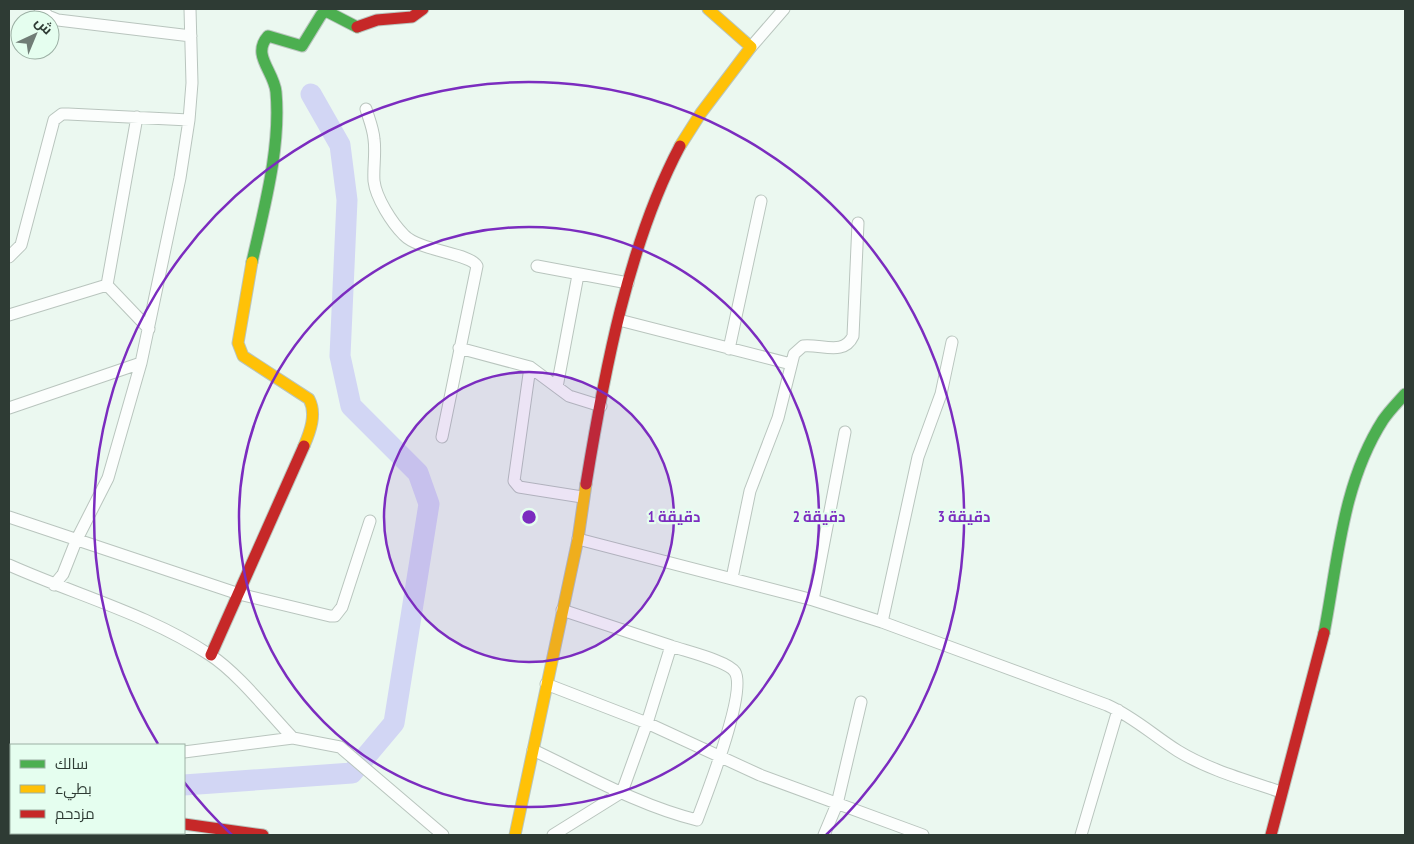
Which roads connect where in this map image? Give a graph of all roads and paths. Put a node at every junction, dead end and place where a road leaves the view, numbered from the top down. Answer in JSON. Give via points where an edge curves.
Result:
{"nodes":[{"id":1,"x":40,"y":9,"type":"edge"},
{"id":2,"x":190,"y":9,"type":"edge"},
{"id":3,"x":424,"y":9,"type":"edge"},
{"id":4,"x":708,"y":9,"type":"edge"},
{"id":5,"x":784,"y":9,"type":"edge"},
{"id":6,"x":192,"y":36,"type":"junction"},
{"id":7,"x":751,"y":47,"type":"junction"},
{"id":8,"x":366,"y":109,"type":"dead end"},
{"id":9,"x":137,"y":117,"type":"junction"},
{"id":10,"x":189,"y":120,"type":"junction"},
{"id":11,"x":761,"y":201,"type":"dead end"},
{"id":12,"x":858,"y":223,"type":"dead end"},
{"id":13,"x":9,"y":257,"type":"edge"},
{"id":14,"x":537,"y":266,"type":"dead end"},
{"id":15,"x":578,"y":275,"type":"junction"},
{"id":16,"x":628,"y":282,"type":"junction"},
{"id":17,"x":107,"y":285,"type":"junction"},
{"id":18,"x":9,"y":315,"type":"edge"},
{"id":19,"x":619,"y":320,"type":"junction"},
{"id":20,"x":149,"y":329,"type":"junction"},
{"id":21,"x":952,"y":342,"type":"dead end"},
{"id":22,"x":460,"y":348,"type":"junction"},
{"id":23,"x":730,"y":349,"type":"junction"},
{"id":24,"x":141,"y":363,"type":"junction"},
{"id":25,"x":791,"y":364,"type":"junction"},
{"id":26,"x":530,"y":368,"type":"junction"},
{"id":27,"x":556,"y":387,"type":"junction"},
{"id":28,"x":1405,"y":394,"type":"edge"},
{"id":29,"x":601,"y":406,"type":"junction"},
{"id":30,"x":9,"y":408,"type":"edge"},
{"id":31,"x":845,"y":432,"type":"dead end"},
{"id":32,"x":442,"y":437,"type":"dead end"},
{"id":33,"x":582,"y":497,"type":"junction"},
{"id":34,"x":9,"y":517,"type":"edge"},
{"id":35,"x":370,"y":521,"type":"dead end"},
{"id":36,"x":578,"y":539,"type":"junction"},
{"id":37,"x":76,"y":541,"type":"junction"},
{"id":38,"x":9,"y":565,"type":"edge"},
{"id":39,"x":732,"y":578,"type":"junction"},
{"id":40,"x":54,"y":585,"type":"junction"},
{"id":41,"x":238,"y":594,"type":"junction"},
{"id":42,"x":813,"y":600,"type":"junction"},
{"id":43,"x":562,"y":610,"type":"junction"},
{"id":44,"x":882,"y":622,"type":"junction"},
{"id":45,"x":671,"y":646,"type":"junction"},
{"id":46,"x":211,"y":655,"type":"junction"},
{"id":47,"x":546,"y":684,"type":"junction"},
{"id":48,"x":861,"y":702,"type":"dead end"},
{"id":49,"x":1118,"y":710,"type":"junction"},
{"id":50,"x":647,"y":723,"type":"junction"},
{"id":51,"x":293,"y":738,"type":"junction"},
{"id":52,"x":532,"y":750,"type":"junction"},
{"id":53,"x":185,"y":752,"type":"edge"},
{"id":54,"x":720,"y":755,"type":"junction"},
{"id":55,"x":622,"y":792,"type":"junction"},
{"id":56,"x":1281,"y":792,"type":"junction"},
{"id":57,"x":836,"y":804,"type":"junction"},
{"id":58,"x":185,"y":824,"type":"edge"},
{"id":59,"x":263,"y":835,"type":"edge"},
{"id":60,"x":443,"y":835,"type":"edge"},
{"id":61,"x":515,"y":835,"type":"edge"},
{"id":62,"x":553,"y":835,"type":"edge"},
{"id":63,"x":824,"y":835,"type":"edge"},
{"id":64,"x":923,"y":835,"type":"edge"},
{"id":65,"x":1081,"y":835,"type":"edge"},
{"id":66,"x":1271,"y":835,"type":"edge"}],
"edges":[{"from":1,"to":6,"type":"street","via":[[58,20]]},
{"from":2,"to":6,"type":"street"},
{"from":3,"to":41,"type":"main road","via":[[412,17],[377,20],[357,26],[326,11],[302,46],[268,36],[260,50],[272,78],[277,104],[271,167],[238,343],[244,356],[308,399],[314,412],[308,436]]},
{"from":4,"to":7,"type":"main road"},
{"from":5,"to":7,"type":"street"},
{"from":6,"to":10,"type":"street"},
{"from":7,"to":16,"type":"main road","via":[[698,116],[676,154],[648,220]]},
{"from":8,"to":22,"type":"street","via":[[375,139],[374,181],[397,228],[405,237],[421,245],[469,259],[476,266]]},
{"from":9,"to":10,"type":"street"},
{"from":9,"to":13,"type":"street","via":[[68,114],[54,120],[21,245]]},
{"from":9,"to":17,"type":"street"},
{"from":10,"to":20,"type":"street"},
{"from":11,"to":23,"type":"street"},
{"from":12,"to":25,"type":"street","via":[[853,336],[841,348],[803,346],[794,354]]},
{"from":14,"to":15,"type":"street"},
{"from":15,"to":16,"type":"street"},
{"from":15,"to":27,"type":"street"},
{"from":16,"to":19,"type":"main road"},
{"from":17,"to":18,"type":"street"},
{"from":17,"to":20,"type":"street"},
{"from":19,"to":23,"type":"street"},
{"from":19,"to":29,"type":"main road"},
{"from":20,"to":24,"type":"street"},
{"from":21,"to":44,"type":"street","via":[[941,394],[918,457]]},
{"from":22,"to":26,"type":"street"},
{"from":22,"to":32,"type":"street"},
{"from":23,"to":25,"type":"street"},
{"from":24,"to":30,"type":"street"},
{"from":24,"to":37,"type":"street","via":[[108,478]]},
{"from":25,"to":39,"type":"street","via":[[778,418],[750,490]]},
{"from":26,"to":27,"type":"street"},
{"from":26,"to":33,"type":"street","via":[[514,481],[520,486]]},
{"from":27,"to":29,"type":"street","via":[[569,396]]},
{"from":28,"to":56,"type":"main road","via":[[1389,409],[1370,437],[1355,480],[1327,621]]},
{"from":29,"to":33,"type":"main road"},
{"from":31,"to":42,"type":"street"},
{"from":33,"to":36,"type":"main road"},
{"from":34,"to":37,"type":"street"},
{"from":35,"to":41,"type":"street","via":[[342,607],[335,616]]},
{"from":36,"to":39,"type":"street"},
{"from":36,"to":43,"type":"main road"},
{"from":37,"to":40,"type":"street","via":[[63,574]]},
{"from":37,"to":41,"type":"street"},
{"from":38,"to":40,"type":"street"},
{"from":39,"to":42,"type":"street"},
{"from":40,"to":46,"type":"street","via":[[159,625]]},
{"from":41,"to":46,"type":"main road"},
{"from":42,"to":44,"type":"street"},
{"from":43,"to":45,"type":"street"},
{"from":43,"to":47,"type":"main road"},
{"from":44,"to":49,"type":"street"},
{"from":45,"to":50,"type":"street"},
{"from":45,"to":54,"type":"street","via":[[734,670],[738,689]]},
{"from":46,"to":51,"type":"street"},
{"from":47,"to":50,"type":"street"},
{"from":47,"to":52,"type":"main road"},
{"from":48,"to":57,"type":"street"},
{"from":49,"to":56,"type":"street","via":[[1180,752],[1219,771]]},
{"from":49,"to":65,"type":"street"},
{"from":50,"to":54,"type":"street"},
{"from":50,"to":55,"type":"street"},
{"from":51,"to":53,"type":"street"},
{"from":51,"to":60,"type":"street","via":[[340,747]]},
{"from":52,"to":55,"type":"street"},
{"from":52,"to":61,"type":"main road"},
{"from":54,"to":55,"type":"street","via":[[697,820],[675,815]]},
{"from":54,"to":57,"type":"street","via":[[760,775]]},
{"from":55,"to":62,"type":"street"},
{"from":56,"to":66,"type":"main road"},
{"from":57,"to":63,"type":"street"},
{"from":57,"to":64,"type":"street"},
{"from":58,"to":59,"type":"main road"}]}
